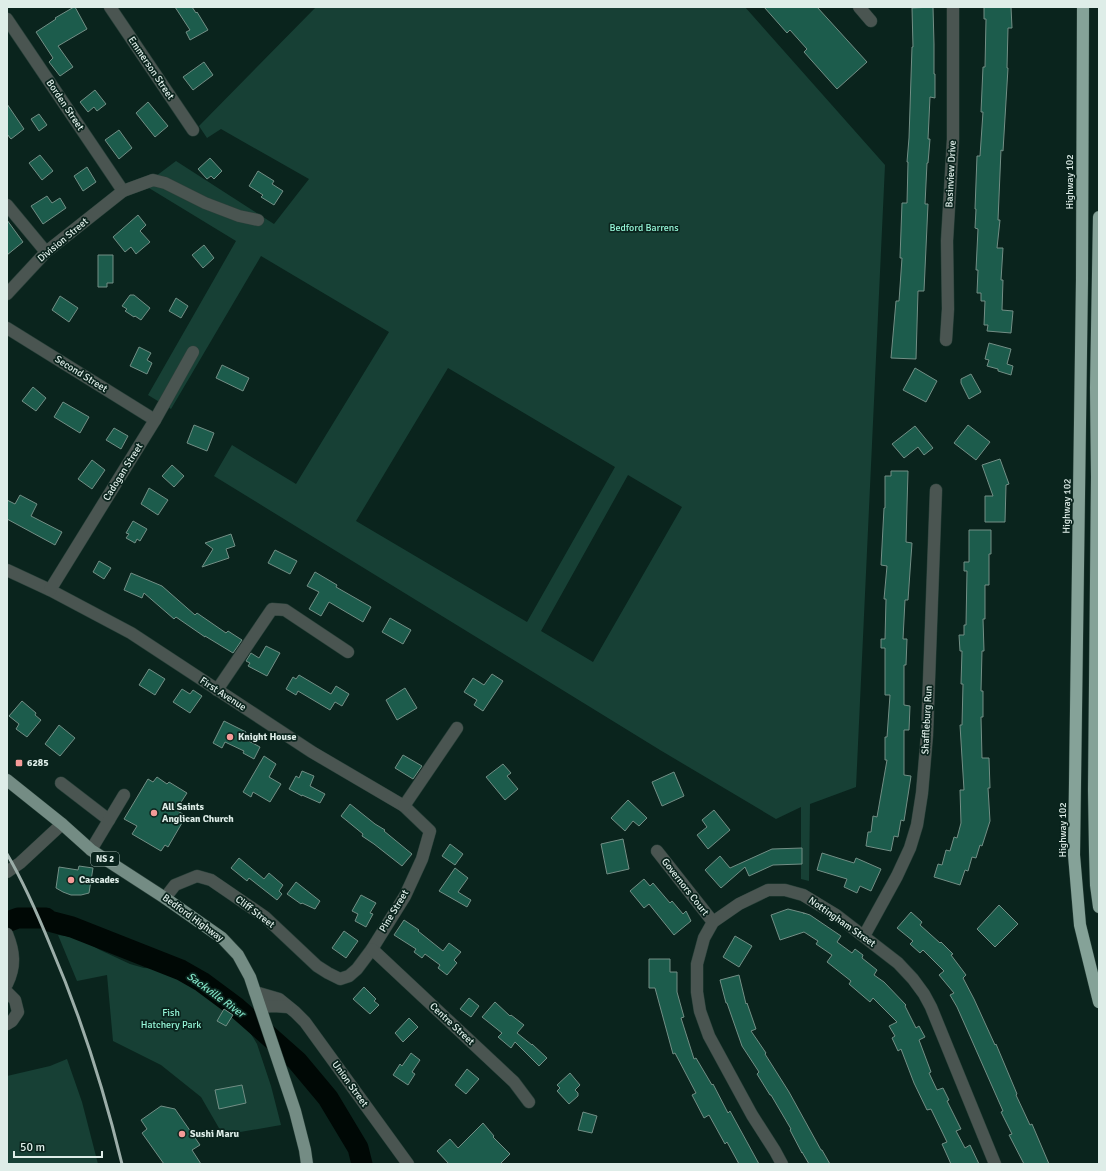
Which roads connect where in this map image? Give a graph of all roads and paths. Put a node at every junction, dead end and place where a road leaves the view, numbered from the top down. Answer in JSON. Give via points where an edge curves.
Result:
{"nodes":[{"id":1,"x":110,"y":7,"type":"edge"},
{"id":2,"x":859,"y":7,"type":"edge"},
{"id":3,"x":953,"y":7,"type":"edge"},
{"id":4,"x":1083,"y":7,"type":"edge"},
{"id":5,"x":7,"y":19,"type":"edge"},
{"id":6,"x":871,"y":21,"type":"dead end"},
{"id":7,"x":193,"y":130,"type":"dead end"},
{"id":8,"x":123,"y":191,"type":"junction"},
{"id":9,"x":7,"y":205,"type":"edge"},
{"id":10,"x":1099,"y":216,"type":"edge"},
{"id":11,"x":258,"y":220,"type":"dead end"},
{"id":12,"x":46,"y":252,"type":"junction"},
{"id":13,"x":7,"y":294,"type":"edge"},
{"id":14,"x":7,"y":328,"type":"edge"},
{"id":15,"x":946,"y":340,"type":"dead end"},
{"id":16,"x":193,"y":352,"type":"dead end"},
{"id":17,"x":155,"y":420,"type":"junction"},
{"id":18,"x":936,"y":490,"type":"dead end"},
{"id":19,"x":7,"y":570,"type":"edge"},
{"id":20,"x":50,"y":590,"type":"junction"},
{"id":21,"x":348,"y":652,"type":"dead end"},
{"id":22,"x":217,"y":690,"type":"junction"},
{"id":23,"x":457,"y":728,"type":"dead end"},
{"id":24,"x":7,"y":780,"type":"edge"},
{"id":25,"x":61,"y":783,"type":"dead end"},
{"id":26,"x":124,"y":795,"type":"dead end"},
{"id":27,"x":404,"y":806,"type":"junction"},
{"id":28,"x":109,"y":820,"type":"junction"},
{"id":29,"x":62,"y":824,"type":"junction"},
{"id":30,"x":430,"y":831,"type":"joint"},
{"id":31,"x":91,"y":850,"type":"junction"},
{"id":32,"x":657,"y":851,"type":"dead end"},
{"id":33,"x":7,"y":872,"type":"edge"},
{"id":34,"x":165,"y":898,"type":"junction"},
{"id":35,"x":1099,"y":907,"type":"edge"},
{"id":36,"x":713,"y":922,"type":"junction"},
{"id":37,"x":864,"y":936,"type":"junction"},
{"id":38,"x":9,"y":939,"type":"edge"},
{"id":39,"x":372,"y":949,"type":"junction"},
{"id":40,"x":340,"y":979,"type":"joint"},
{"id":41,"x":7,"y":984,"type":"edge"},
{"id":42,"x":7,"y":992,"type":"edge"},
{"id":43,"x":255,"y":992,"type":"junction"},
{"id":44,"x":1099,"y":1002,"type":"edge"},
{"id":45,"x":260,"y":1007,"type":"junction"},
{"id":46,"x":289,"y":1007,"type":"junction"},
{"id":47,"x":7,"y":1024,"type":"edge"},
{"id":48,"x":529,"y":1102,"type":"dead end"},
{"id":49,"x":307,"y":1164,"type":"edge"},
{"id":50,"x":408,"y":1164,"type":"edge"},
{"id":51,"x":782,"y":1164,"type":"edge"},
{"id":52,"x":995,"y":1164,"type":"edge"}],
"edges":[{"from":1,"to":7,"type":"street","name":"Emmerson Street"},
{"from":2,"to":6,"type":"street"},
{"from":3,"to":15,"type":"street","name":"Basinview Drive","via":[[953,139],[947,241]]},
{"from":4,"to":44,"type":"highway","name":"Highway 102","via":[[1074,855],[1080,925]]},
{"from":5,"to":8,"type":"street","name":"Borden Street"},
{"from":8,"to":11,"type":"street","name":"Division Street","via":[[153,180],[239,216]]},
{"from":8,"to":12,"type":"street","name":"Division Street"},
{"from":9,"to":12,"type":"street"},
{"from":10,"to":35,"type":"highway","via":[[1094,790],[1096,885]]},
{"from":12,"to":13,"type":"street","name":"Division Street"},
{"from":14,"to":17,"type":"street","name":"Second Street"},
{"from":16,"to":17,"type":"street","name":"Cadogan Street"},
{"from":17,"to":20,"type":"street","name":"Cadogan Street"},
{"from":18,"to":37,"type":"street","name":"Shaffleburg Run","via":[[926,735],[917,825],[897,876]]},
{"from":19,"to":20,"type":"street","name":"First Avenue"},
{"from":20,"to":22,"type":"street","name":"First Avenue","via":[[131,633]]},
{"from":21,"to":22,"type":"street","via":[[285,610],[272,609]]},
{"from":22,"to":27,"type":"street","name":"First Avenue","via":[[312,752]]},
{"from":23,"to":27,"type":"street"},
{"from":24,"to":29,"type":"main road","name":"Bedford Highway","number":"NS 2"},
{"from":25,"to":28,"type":"street"},
{"from":26,"to":28,"type":"street"},
{"from":27,"to":30,"type":"street","name":"First Avenue"},
{"from":28,"to":31,"type":"street"},
{"from":29,"to":31,"type":"main road","name":"Bedford Highway","number":"NS 2"},
{"from":29,"to":33,"type":"street"},
{"from":30,"to":39,"type":"street","name":"Pine Street","via":[[422,860],[405,896]]},
{"from":31,"to":34,"type":"main road","name":"Bedford Highway","number":"NS 2"},
{"from":32,"to":36,"type":"street","name":"Governors Court"},
{"from":34,"to":40,"type":"street","name":"Cliff Street","via":[[175,885],[197,876],[211,880],[265,917],[317,966]]},
{"from":34,"to":43,"type":"main road","name":"Bedford Highway","number":"NS 2","via":[[222,938],[238,955]]},
{"from":36,"to":37,"type":"street","name":"Nottingham Street","via":[[739,904],[768,890],[785,890],[803,895]]},
{"from":36,"to":51,"type":"street","name":"Nottingham Street","via":[[704,938],[697,964],[700,1010],[709,1036]]},
{"from":37,"to":52,"type":"street","name":"Nottingham Street","via":[[898,963],[924,994]]},
{"from":38,"to":41,"type":"street","via":[[14,956]]},
{"from":39,"to":40,"type":"street","name":"Pine Street","via":[[357,970]]},
{"from":39,"to":48,"type":"street","name":"Centre Street","via":[[514,1082]]},
{"from":42,"to":47,"type":"street","via":[[15,1000],[18,1012]]},
{"from":43,"to":45,"type":"main road","name":"Bedford Highway","number":"NS 2"},
{"from":43,"to":46,"type":"street","name":"Union Street","via":[[279,999]]},
{"from":45,"to":46,"type":"street"},
{"from":45,"to":49,"type":"main road","name":"Bedford Highway","number":"NS 2","via":[[295,1112]]},
{"from":46,"to":50,"type":"street","name":"Union Street","via":[[305,1022]]}]}
